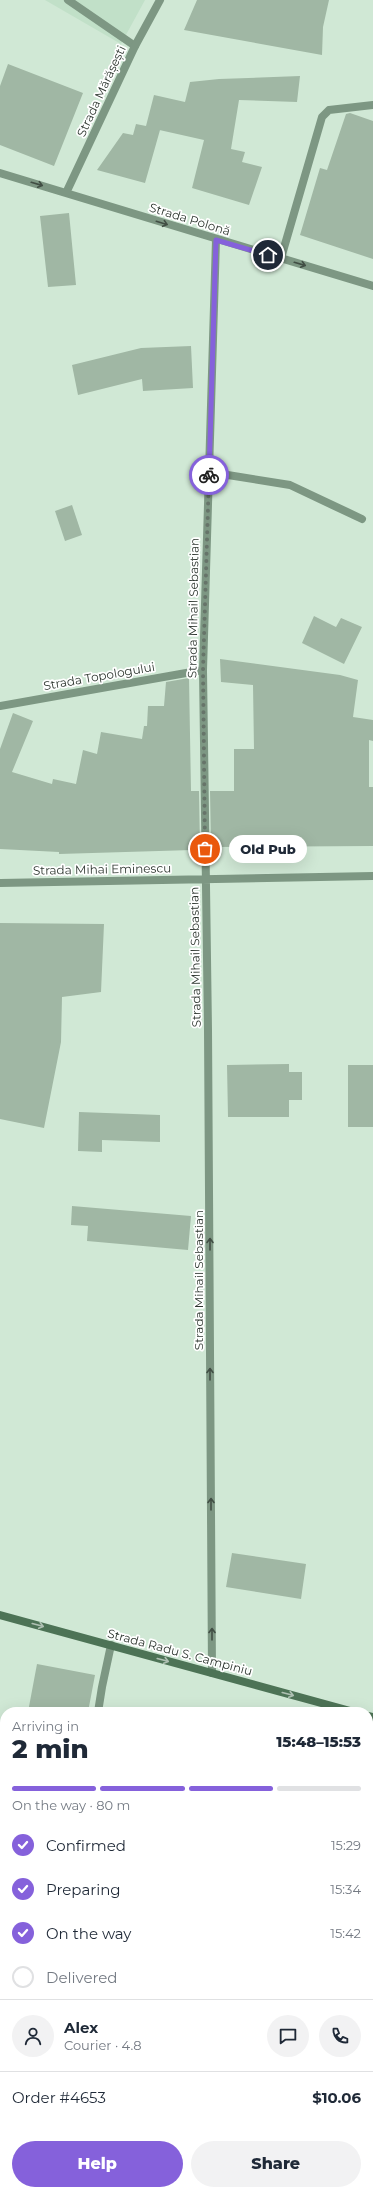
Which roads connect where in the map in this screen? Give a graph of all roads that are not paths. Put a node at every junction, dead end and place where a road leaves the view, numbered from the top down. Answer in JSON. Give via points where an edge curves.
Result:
{"nodes":[{"id":1,"x":68,"y":0,"type":"edge"},
{"id":2,"x":160,"y":0,"type":"edge"},
{"id":3,"x":135,"y":46,"type":"junction"},
{"id":4,"x":373,"y":105,"type":"edge"},
{"id":5,"x":0,"y":173,"type":"edge"},
{"id":6,"x":66,"y":193,"type":"junction"},
{"id":7,"x":216,"y":240,"type":"junction"},
{"id":8,"x":281,"y":258,"type":"junction"},
{"id":9,"x":373,"y":286,"type":"edge"},
{"id":10,"x":209,"y":472,"type":"junction"},
{"id":11,"x":362,"y":519,"type":"dead end"},
{"id":12,"x":203,"y":670,"type":"junction"},
{"id":13,"x":0,"y":706,"type":"edge"},
{"id":14,"x":373,"y":876,"type":"edge"},
{"id":15,"x":205,"y":879,"type":"junction"},
{"id":16,"x":0,"y":883,"type":"edge"},
{"id":17,"x":0,"y":1615,"type":"edge"},
{"id":18,"x":111,"y":1645,"type":"junction"},
{"id":19,"x":212,"y":1673,"type":"junction"},
{"id":20,"x":99,"y":1707,"type":"edge"},
{"id":21,"x":336,"y":1707,"type":"edge"}],
"edges":[{"from":1,"to":3,"type":"street"},
{"from":2,"to":3,"type":"street","name":"Strada Mărășești"},
{"from":3,"to":6,"type":"street","name":"Strada Mărășești"},
{"from":4,"to":8,"type":"street","via":[[329,110],[322,117]]},
{"from":5,"to":6,"type":"street","name":"Strada Polonă","one_way":true},
{"from":6,"to":7,"type":"street","name":"Strada Polonă","one_way":true},
{"from":7,"to":8,"type":"street","name":"Strada Polonă"},
{"from":7,"to":10,"type":"street","name":"Strada Mihail Sebastian"},
{"from":8,"to":9,"type":"street","name":"Strada Polonă","one_way":true},
{"from":10,"to":11,"type":"street","via":[[290,486]]},
{"from":10,"to":12,"type":"street","name":"Strada Mihail Sebastian"},
{"from":12,"to":13,"type":"street","name":"Strada Topologului"},
{"from":12,"to":15,"type":"street","name":"Strada Mihail Sebastian"},
{"from":14,"to":15,"type":"street","name":"Strada Mihai Eminescu"},
{"from":15,"to":16,"type":"street","name":"Strada Mihai Eminescu"},
{"from":19,"to":15,"type":"street","name":"Strada Mihail Sebastian","one_way":true},
{"from":17,"to":18,"type":"street","name":"Strada Radu S. Campiniu","one_way":true},
{"from":18,"to":19,"type":"street","name":"Strada Radu S. Campiniu","one_way":true},
{"from":18,"to":20,"type":"street"},
{"from":19,"to":21,"type":"street","name":"Strada Radu S. Campiniu","one_way":true}]}
